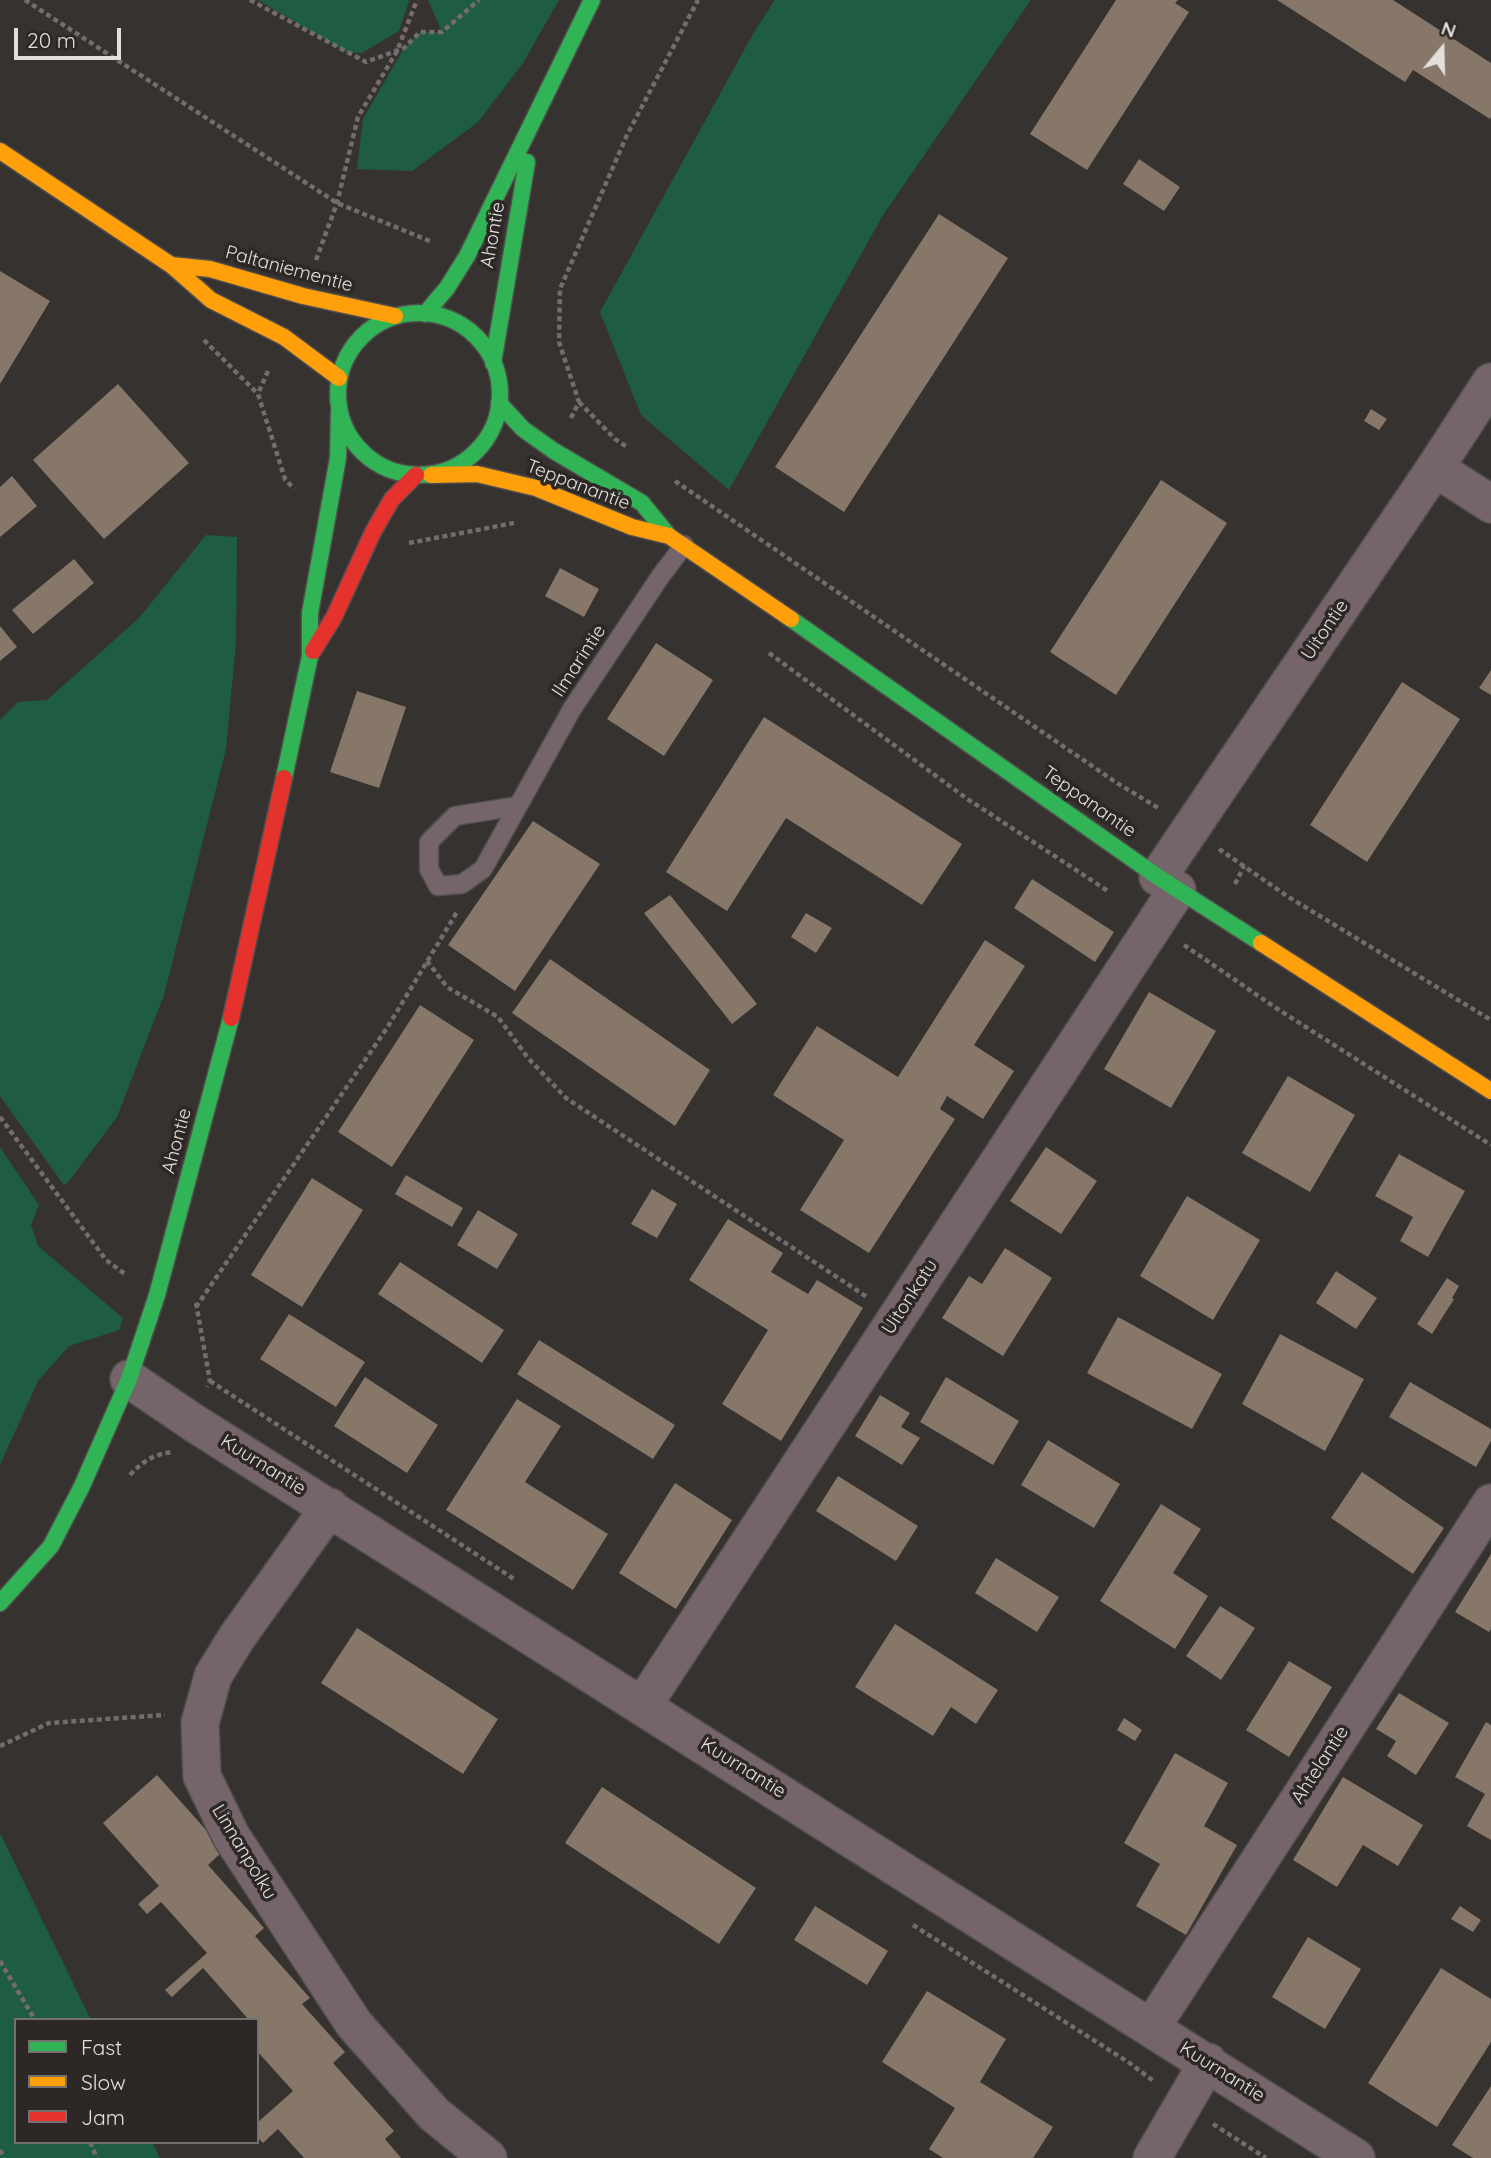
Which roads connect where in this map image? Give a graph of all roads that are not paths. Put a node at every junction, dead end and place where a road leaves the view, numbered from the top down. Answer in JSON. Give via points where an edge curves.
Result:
{"nodes":[{"id":1,"x":593,"y":0,"type":"edge"},
{"id":2,"x":536,"y":115,"type":"junction"},
{"id":3,"x":0,"y":151,"type":"edge"},
{"id":4,"x":172,"y":265,"type":"junction"},
{"id":5,"x":425,"y":314,"type":"junction"},
{"id":6,"x":395,"y":316,"type":"junction"},
{"id":7,"x":493,"y":363,"type":"junction"},
{"id":8,"x":339,"y":379,"type":"junction"},
{"id":9,"x":1491,"y":382,"type":"edge"},
{"id":10,"x":499,"y":403,"type":"junction"},
{"id":11,"x":340,"y":411,"type":"junction"},
{"id":12,"x":1435,"y":468,"type":"junction"},
{"id":13,"x":423,"y":475,"type":"junction"},
{"id":14,"x":1491,"y":504,"type":"edge"},
{"id":15,"x":676,"y":541,"type":"junction"},
{"id":16,"x":310,"y":656,"type":"junction"},
{"id":17,"x":518,"y":806,"type":"junction"},
{"id":18,"x":1168,"y":883,"type":"junction"},
{"id":19,"x":1491,"y":1091,"type":"edge"},
{"id":20,"x":129,"y":1379,"type":"junction"},
{"id":21,"x":1491,"y":1503,"type":"edge"},
{"id":22,"x":330,"y":1507,"type":"junction"},
{"id":23,"x":0,"y":1603,"type":"edge"},
{"id":24,"x":643,"y":1705,"type":"junction"},
{"id":25,"x":1151,"y":2028,"type":"junction"},
{"id":26,"x":1209,"y":2063,"type":"junction"},
{"id":27,"x":488,"y":2158,"type":"edge"},
{"id":28,"x":1152,"y":2158,"type":"edge"},
{"id":29,"x":1356,"y":2158,"type":"edge"}],
"edges":[{"from":1,"to":2,"type":"street","name":"Ahontie"},
{"from":2,"to":5,"type":"street","name":"Ahontie","via":[[467,257]]},
{"from":2,"to":7,"type":"street","name":"Ahontie"},
{"from":3,"to":4,"type":"street","name":"Paltaniementie"},
{"from":4,"to":6,"type":"street","name":"Paltaniementie","via":[[210,269]]},
{"from":4,"to":8,"type":"street","name":"Paltaniementie","via":[[211,300],[284,337]]},
{"from":5,"to":6,"type":"street"},
{"from":5,"to":7,"type":"street","via":[[459,324],[476,337]]},
{"from":6,"to":8,"type":"street","via":[[358,340]]},
{"from":7,"to":10,"type":"street"},
{"from":8,"to":11,"type":"street"},
{"from":9,"to":12,"type":"street","name":"Uitontie"},
{"from":10,"to":13,"type":"street","via":[[488,437],[472,455],[453,468]]},
{"from":10,"to":15,"type":"street","name":"Teppanantie","via":[[523,429],[554,451],[642,503]]},
{"from":11,"to":13,"type":"street","via":[[348,433],[379,465]]},
{"from":11,"to":16,"type":"street","name":"Ahontie","via":[[338,458],[310,613]]},
{"from":12,"to":14,"type":"street"},
{"from":12,"to":18,"type":"street","name":"Uitontie","via":[[1190,829]]},
{"from":13,"to":15,"type":"street","name":"Teppanantie","via":[[477,474],[536,488]]},
{"from":13,"to":16,"type":"street","name":"Ahontie","via":[[392,499]]},
{"from":15,"to":17,"type":"lane","name":"Ilmarintie","via":[[660,577],[572,709]]},
{"from":15,"to":18,"type":"street","name":"Teppanantie"},
{"from":16,"to":20,"type":"street","name":"Ahontie","via":[[241,981],[157,1295]]},
{"from":17,"to":17,"type":"lane","name":"Ilmarintie","via":[[482,869],[462,884],[438,886],[429,869],[429,842],[455,816]]},
{"from":18,"to":19,"type":"street","name":"Teppanantie"},
{"from":18,"to":24,"type":"street","name":"Uitonkatu","via":[[1155,925]]},
{"from":20,"to":22,"type":"street","name":"Kuurnantie"},
{"from":20,"to":23,"type":"street","name":"Ahontie","via":[[51,1546]]},
{"from":21,"to":25,"type":"street","name":"Ahtelantie"},
{"from":22,"to":24,"type":"street","name":"Kuurnantie"},
{"from":22,"to":27,"type":"street","name":"Linnanpolku","via":[[213,1676],[200,1723],[202,1776],[231,1836],[354,2024],[434,2114]]},
{"from":24,"to":25,"type":"street","name":"Kuurnantie"},
{"from":25,"to":26,"type":"street","name":"Kuurnantie"},
{"from":26,"to":28,"type":"street"},
{"from":26,"to":29,"type":"street","name":"Kuurnantie"}]}
